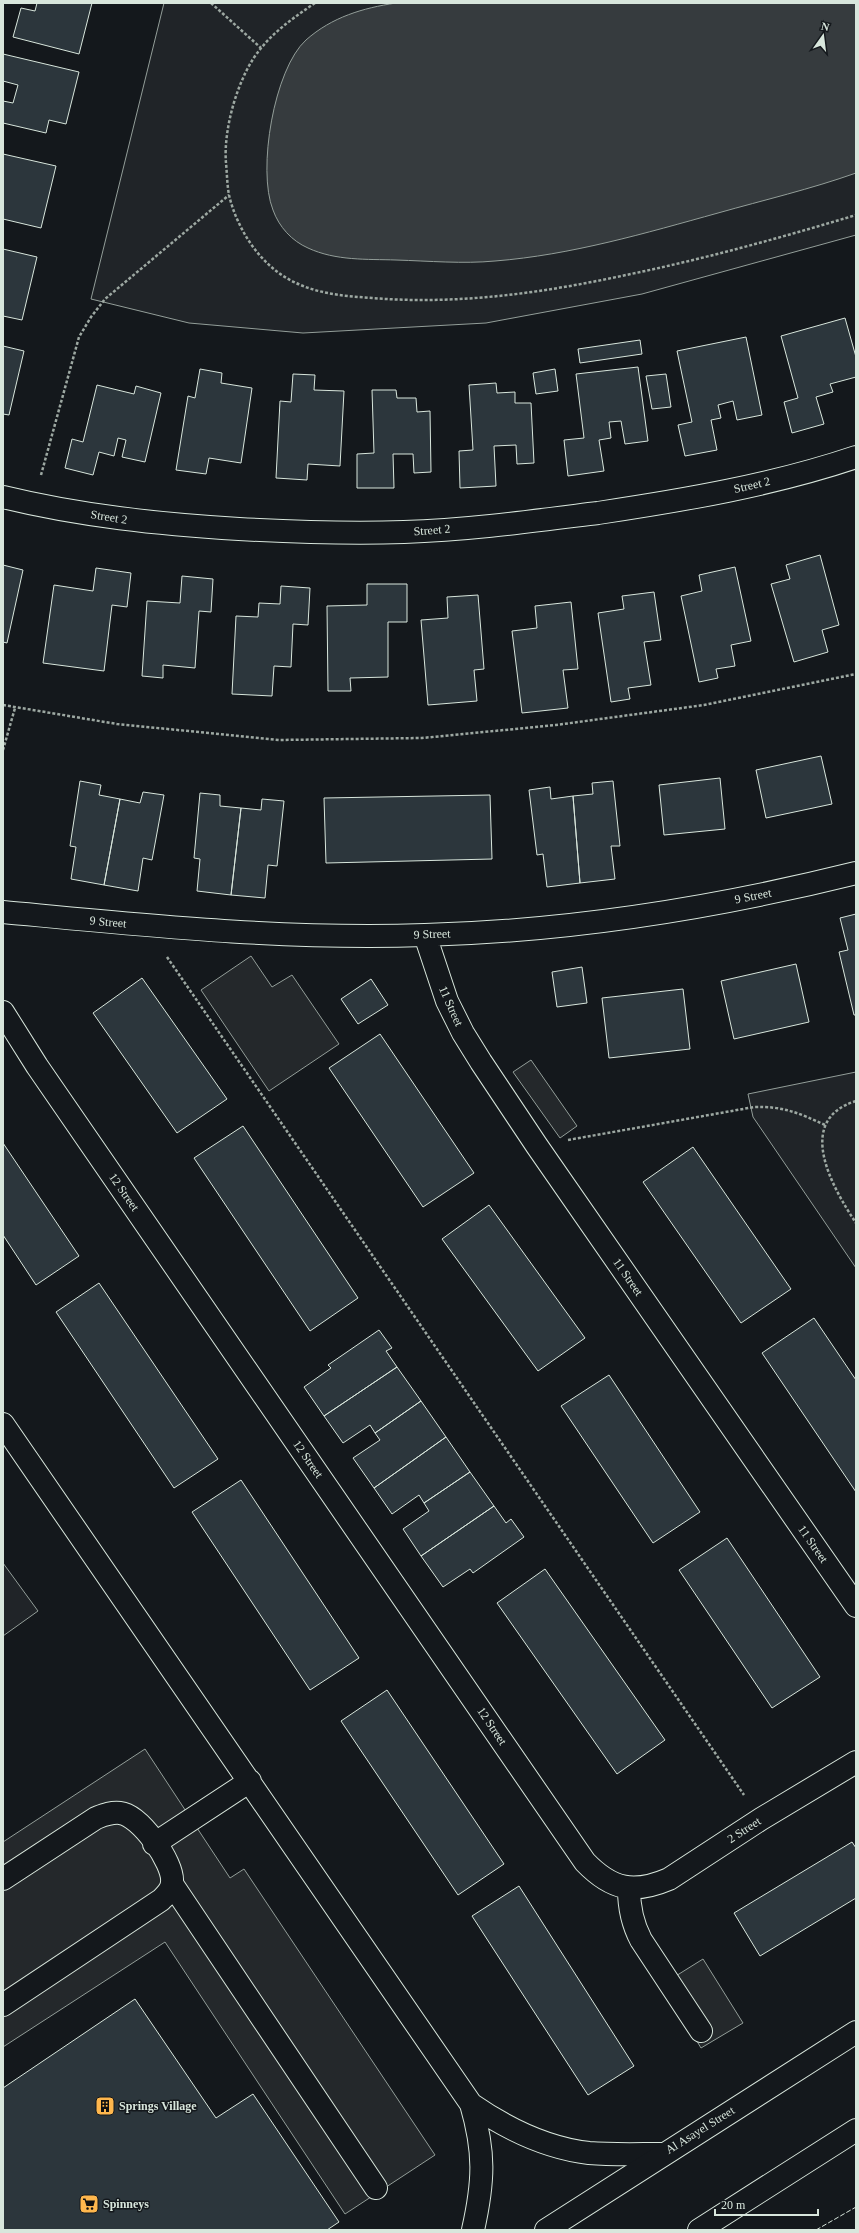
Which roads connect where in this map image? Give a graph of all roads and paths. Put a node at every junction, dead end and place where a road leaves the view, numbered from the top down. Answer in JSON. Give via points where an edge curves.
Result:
{"nodes":[{"id":1,"x":211,"y":3,"type":"edge"},
{"id":2,"x":315,"y":3,"type":"edge"},
{"id":3,"x":261,"y":48,"type":"junction"},
{"id":4,"x":229,"y":195,"type":"junction"},
{"id":5,"x":856,"y":215,"type":"edge"},
{"id":6,"x":856,"y":457,"type":"edge"},
{"id":7,"x":3,"y":497,"type":"edge"},
{"id":8,"x":33,"y":504,"type":"junction"},
{"id":9,"x":856,"y":674,"type":"edge"},
{"id":10,"x":3,"y":705,"type":"edge"},
{"id":11,"x":15,"y":708,"type":"junction"},
{"id":12,"x":3,"y":750,"type":"edge"},
{"id":13,"x":856,"y":873,"type":"edge"},
{"id":14,"x":3,"y":912,"type":"edge"},
{"id":15,"x":146,"y":925,"type":"junction"},
{"id":16,"x":425,"y":935,"type":"junction"},
{"id":17,"x":3,"y":1012,"type":"edge"},
{"id":18,"x":856,"y":1101,"type":"edge"},
{"id":19,"x":825,"y":1125,"type":"junction"},
{"id":20,"x":537,"y":1146,"type":"junction"},
{"id":21,"x":856,"y":1223,"type":"edge"},
{"id":22,"x":3,"y":1424,"type":"edge"},
{"id":23,"x":856,"y":1606,"type":"edge"},
{"id":24,"x":856,"y":1762,"type":"edge"},
{"id":25,"x":250,"y":1781,"type":"junction"},
{"id":26,"x":761,"y":1819,"type":"junction"},
{"id":27,"x":154,"y":1844,"type":"junction"},
{"id":28,"x":3,"y":1879,"type":"edge"},
{"id":29,"x":172,"y":1884,"type":"junction"},
{"id":30,"x":629,"y":1889,"type":"junction"},
{"id":31,"x":3,"y":2005,"type":"edge"},
{"id":32,"x":701,"y":2031,"type":"dead end"},
{"id":33,"x":856,"y":2032,"type":"edge"},
{"id":34,"x":471,"y":2104,"type":"junction"},
{"id":35,"x":856,"y":2130,"type":"edge"},
{"id":36,"x":662,"y":2154,"type":"junction"},
{"id":37,"x":376,"y":2188,"type":"dead end"},
{"id":38,"x":472,"y":2230,"type":"edge"},
{"id":39,"x":546,"y":2230,"type":"edge"},
{"id":40,"x":699,"y":2230,"type":"edge"}],
"edges":[{"from":1,"to":3,"type":"path"},
{"from":2,"to":3,"type":"path","via":[[287,22]]},
{"from":3,"to":4,"type":"path","via":[[242,81],[230,118],[226,156]]},
{"from":4,"to":5,"type":"path","via":[[251,245],[268,265],[290,281],[315,291],[341,296],[427,301],[513,296],[602,280],[726,252]]},
{"from":4,"to":8,"type":"path","via":[[114,291],[91,317],[79,337],[72,359]]},
{"from":6,"to":8,"type":"street","name":"Street 2","via":[[818,470],[651,505],[528,522],[405,532],[311,532],[123,520]]},
{"from":7,"to":8,"type":"street","name":"Street 2"},
{"from":9,"to":11,"type":"path","via":[[704,706],[556,725],[422,738],[279,740],[117,724]]},
{"from":10,"to":11,"type":"path"},
{"from":11,"to":12,"type":"path"},
{"from":13,"to":16,"type":"street","name":"9 Street","via":[[683,910],[554,927]]},
{"from":14,"to":15,"type":"street","name":"9 Street"},
{"from":15,"to":16,"type":"street","name":"9 Street","via":[[232,932]]},
{"from":15,"to":26,"type":"path"},
{"from":16,"to":20,"type":"street","name":"11 Street","via":[[435,969],[462,1032]]},
{"from":17,"to":30,"type":"street","name":"12 Street","via":[[37,1066],[585,1862],[597,1875],[612,1884]]},
{"from":18,"to":19,"type":"path","via":[[838,1108],[830,1115]]},
{"from":19,"to":20,"type":"path","via":[[796,1111],[768,1106],[754,1107]]},
{"from":19,"to":21,"type":"path","via":[[821,1146],[824,1157],[835,1186]]},
{"from":20,"to":23,"type":"street","name":"11 Street"},
{"from":22,"to":25,"type":"street"},
{"from":24,"to":26,"type":"street","name":"2 Street"},
{"from":25,"to":27,"type":"street"},
{"from":25,"to":34,"type":"street"},
{"from":26,"to":30,"type":"street","name":"2 Street","via":[[669,1879]]},
{"from":27,"to":28,"type":"street","via":[[143,1825],[133,1818],[121,1813],[108,1813],[96,1818]]},
{"from":27,"to":29,"type":"street","via":[[168,1865],[172,1874]]},
{"from":29,"to":31,"type":"street","via":[[161,1900]]},
{"from":29,"to":37,"type":"street"},
{"from":30,"to":32,"type":"street","via":[[629,1907],[633,1924],[641,1940]]},
{"from":33,"to":36,"type":"street","name":"Al Asayel Street"},
{"from":34,"to":36,"type":"street","via":[[526,2137],[557,2146],[589,2153]]},
{"from":34,"to":38,"type":"street","via":[[479,2132],[483,2161],[481,2190]]},
{"from":35,"to":40,"type":"street"},
{"from":36,"to":39,"type":"street","name":"Al Asayel Street"}]}
